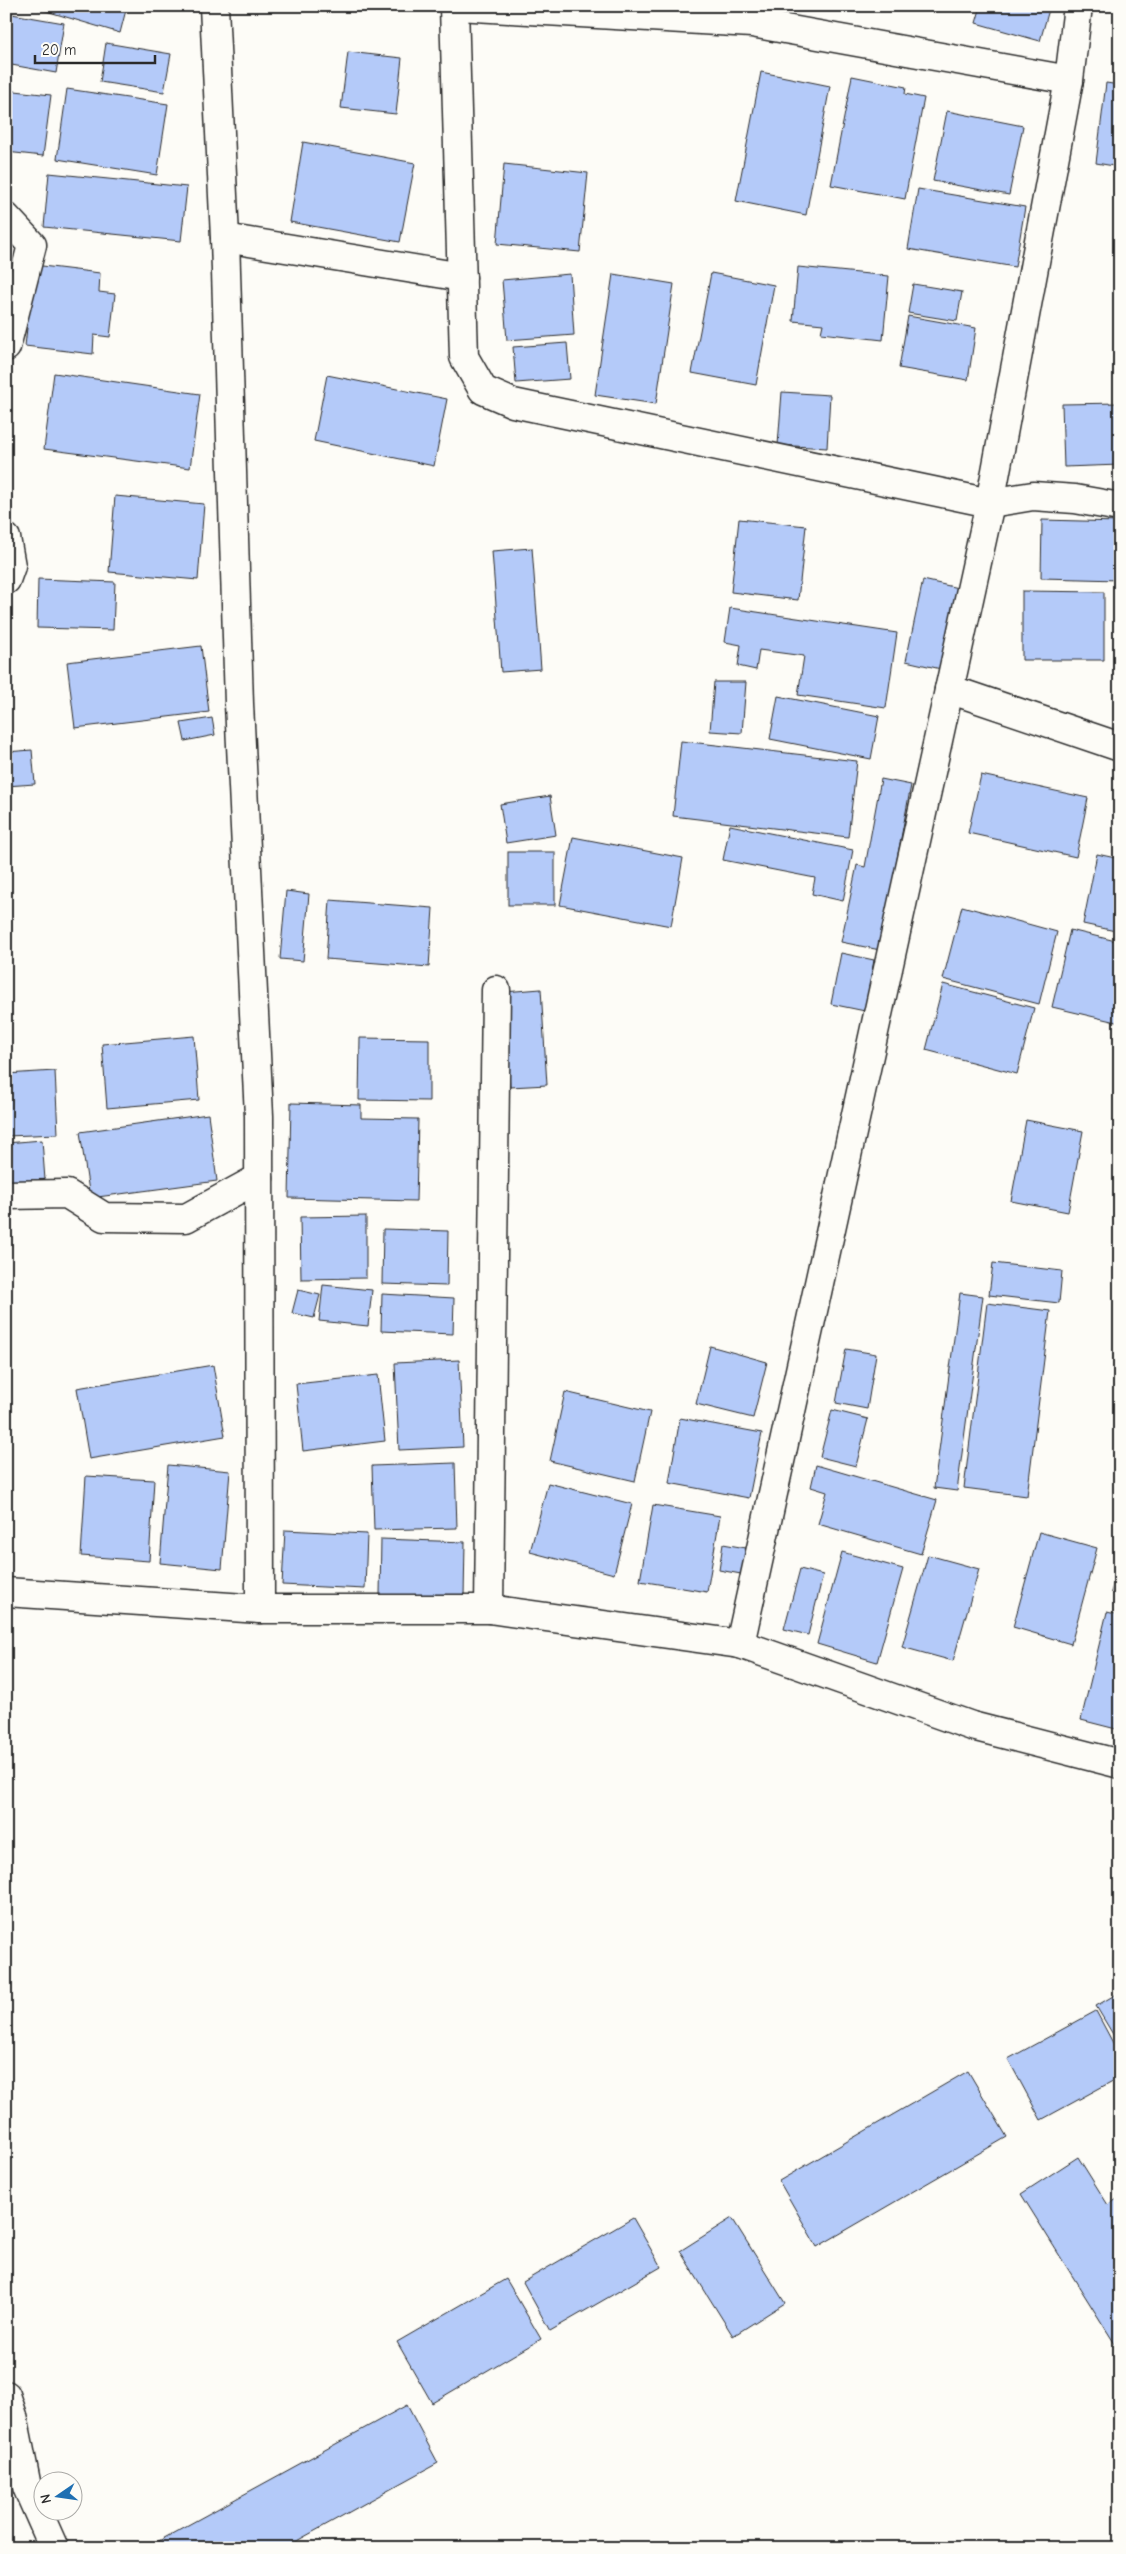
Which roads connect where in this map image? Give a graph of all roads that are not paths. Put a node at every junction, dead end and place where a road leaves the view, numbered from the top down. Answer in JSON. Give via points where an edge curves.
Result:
{"nodes":[{"id":1,"x":214,"y":6,"type":"edge"},
{"id":2,"x":456,"y":6,"type":"edge"},
{"id":3,"x":1078,"y":6,"type":"edge"},
{"id":4,"x":1069,"y":80,"type":"junction"},
{"id":5,"x":6,"y":217,"type":"edge"},
{"id":6,"x":225,"y":238,"type":"junction"},
{"id":7,"x":462,"y":277,"type":"junction"},
{"id":8,"x":6,"y":347,"type":"edge"},
{"id":9,"x":990,"y":503,"type":"junction"},
{"id":10,"x":1120,"y":507,"type":"edge"},
{"id":11,"x":6,"y":538,"type":"edge"},
{"id":12,"x":6,"y":580,"type":"edge"},
{"id":13,"x":948,"y":689,"type":"junction"},
{"id":14,"x":1120,"y":747,"type":"edge"},
{"id":15,"x":496,"y":990,"type":"dead end"},
{"id":16,"x":259,"y":1178,"type":"junction"},
{"id":17,"x":6,"y":1195,"type":"edge"},
{"id":18,"x":6,"y":1592,"type":"edge"},
{"id":19,"x":260,"y":1609,"type":"junction"},
{"id":20,"x":490,"y":1609,"type":"junction"},
{"id":21,"x":740,"y":1644,"type":"junction"},
{"id":22,"x":1120,"y":1764,"type":"edge"},
{"id":23,"x":6,"y":2395,"type":"edge"},
{"id":24,"x":54,"y":2548,"type":"edge"}],
"edges":[{"from":1,"to":6,"type":"street"},
{"from":2,"to":4,"type":"street","via":[[752,23]]},
{"from":2,"to":7,"type":"street"},
{"from":3,"to":4,"type":"street"},
{"from":4,"to":9,"type":"street"},
{"from":5,"to":8,"type":"street","via":[[32,245]]},
{"from":6,"to":7,"type":"street"},
{"from":6,"to":16,"type":"street","via":[[239,704],[259,1116]]},
{"from":7,"to":9,"type":"street","via":[[464,357],[483,390],[513,403]]},
{"from":9,"to":10,"type":"street","via":[[1033,496]]},
{"from":9,"to":13,"type":"street"},
{"from":11,"to":12,"type":"street","via":[[11,566]]},
{"from":13,"to":14,"type":"street"},
{"from":13,"to":21,"type":"street"},
{"from":15,"to":20,"type":"street"},
{"from":16,"to":17,"type":"street","via":[[186,1218],[104,1217],[67,1194]]},
{"from":16,"to":19,"type":"street"},
{"from":18,"to":19,"type":"street"},
{"from":19,"to":20,"type":"street"},
{"from":20,"to":21,"type":"street"},
{"from":21,"to":22,"type":"street","via":[[972,1726]]},
{"from":23,"to":24,"type":"street","via":[[27,2487]]}]}
